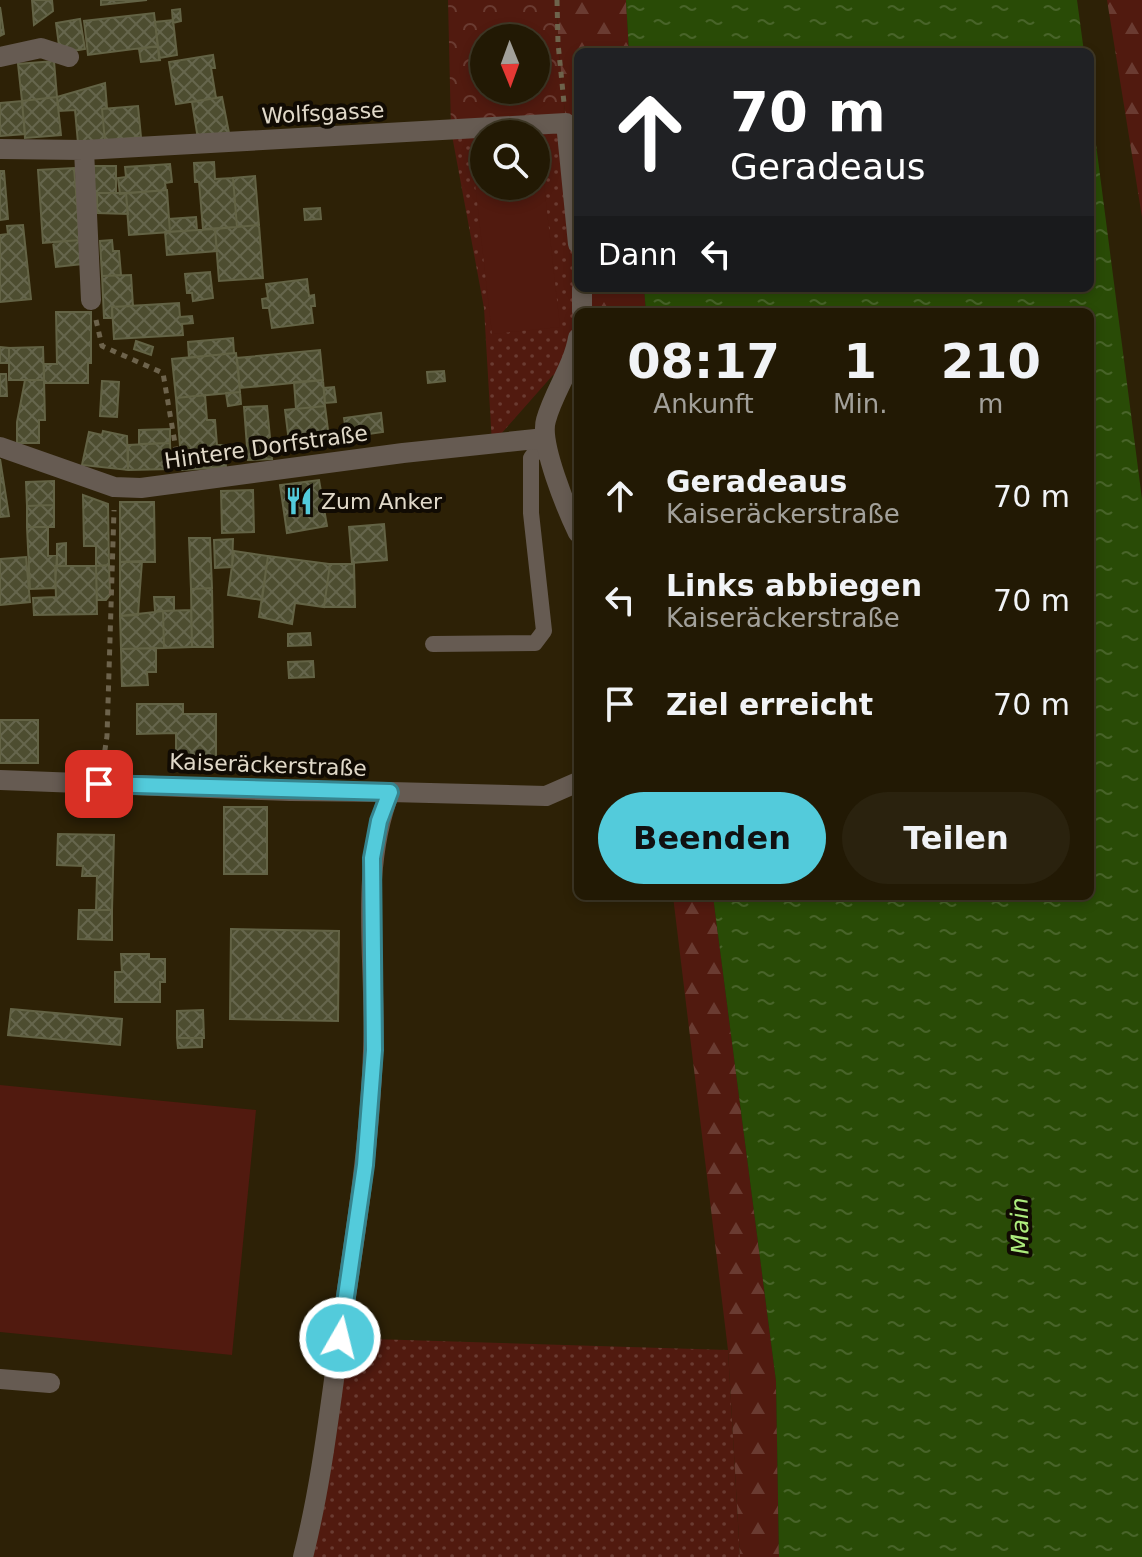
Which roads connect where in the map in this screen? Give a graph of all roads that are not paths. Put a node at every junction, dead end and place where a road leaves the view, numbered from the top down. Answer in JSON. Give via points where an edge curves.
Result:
{"nodes":[{"id":1,"x":0,"y":57,"type":"edge"},
{"id":2,"x":69,"y":57,"type":"dead end"},
{"id":3,"x":0,"y":149,"type":"edge"},
{"id":4,"x":84,"y":150,"type":"junction"},
{"id":5,"x":574,"y":204,"type":"edge"},
{"id":6,"x":91,"y":300,"type":"road end"},
{"id":7,"x":574,"y":358,"type":"edge"},
{"id":8,"x":545,"y":438,"type":"junction"},
{"id":9,"x":0,"y":447,"type":"edge"},
{"id":10,"x":574,"y":524,"type":"edge"},
{"id":11,"x":433,"y":644,"type":"dead end"},
{"id":12,"x":0,"y":780,"type":"edge"},
{"id":13,"x":574,"y":784,"type":"edge"},
{"id":14,"x":390,"y":792,"type":"junction"},
{"id":15,"x":0,"y":1379,"type":"edge"},
{"id":16,"x":50,"y":1383,"type":"dead end"},
{"id":17,"x":303,"y":1557,"type":"edge"}],
"edges":[{"from":1,"to":2,"type":"street","via":[[41,48]]},
{"from":3,"to":4,"type":"street","name":"Wolfsgasse"},
{"from":4,"to":5,"type":"street","name":"Wolfsgasse","via":[[566,123]]},
{"from":4,"to":6,"type":"street"},
{"from":7,"to":8,"type":"street","via":[[545,421]]},
{"from":8,"to":9,"type":"street","name":"Hintere Dorfstraße","via":[[141,488],[114,487]]},
{"from":8,"to":10,"type":"street"},
{"from":8,"to":11,"type":"lane","via":[[531,458],[531,513],[544,631],[535,643]]},
{"from":12,"to":14,"type":"street","name":"Kaiseräckerstraße"},
{"from":13,"to":14,"type":"street","name":"Kaiseräckerstraße","via":[[546,796]]},
{"from":14,"to":17,"type":"street","name":"Kaiseräckerstraße","via":[[372,858],[374,1050],[365,1165],[317,1500]]},
{"from":15,"to":16,"type":"street"}]}
